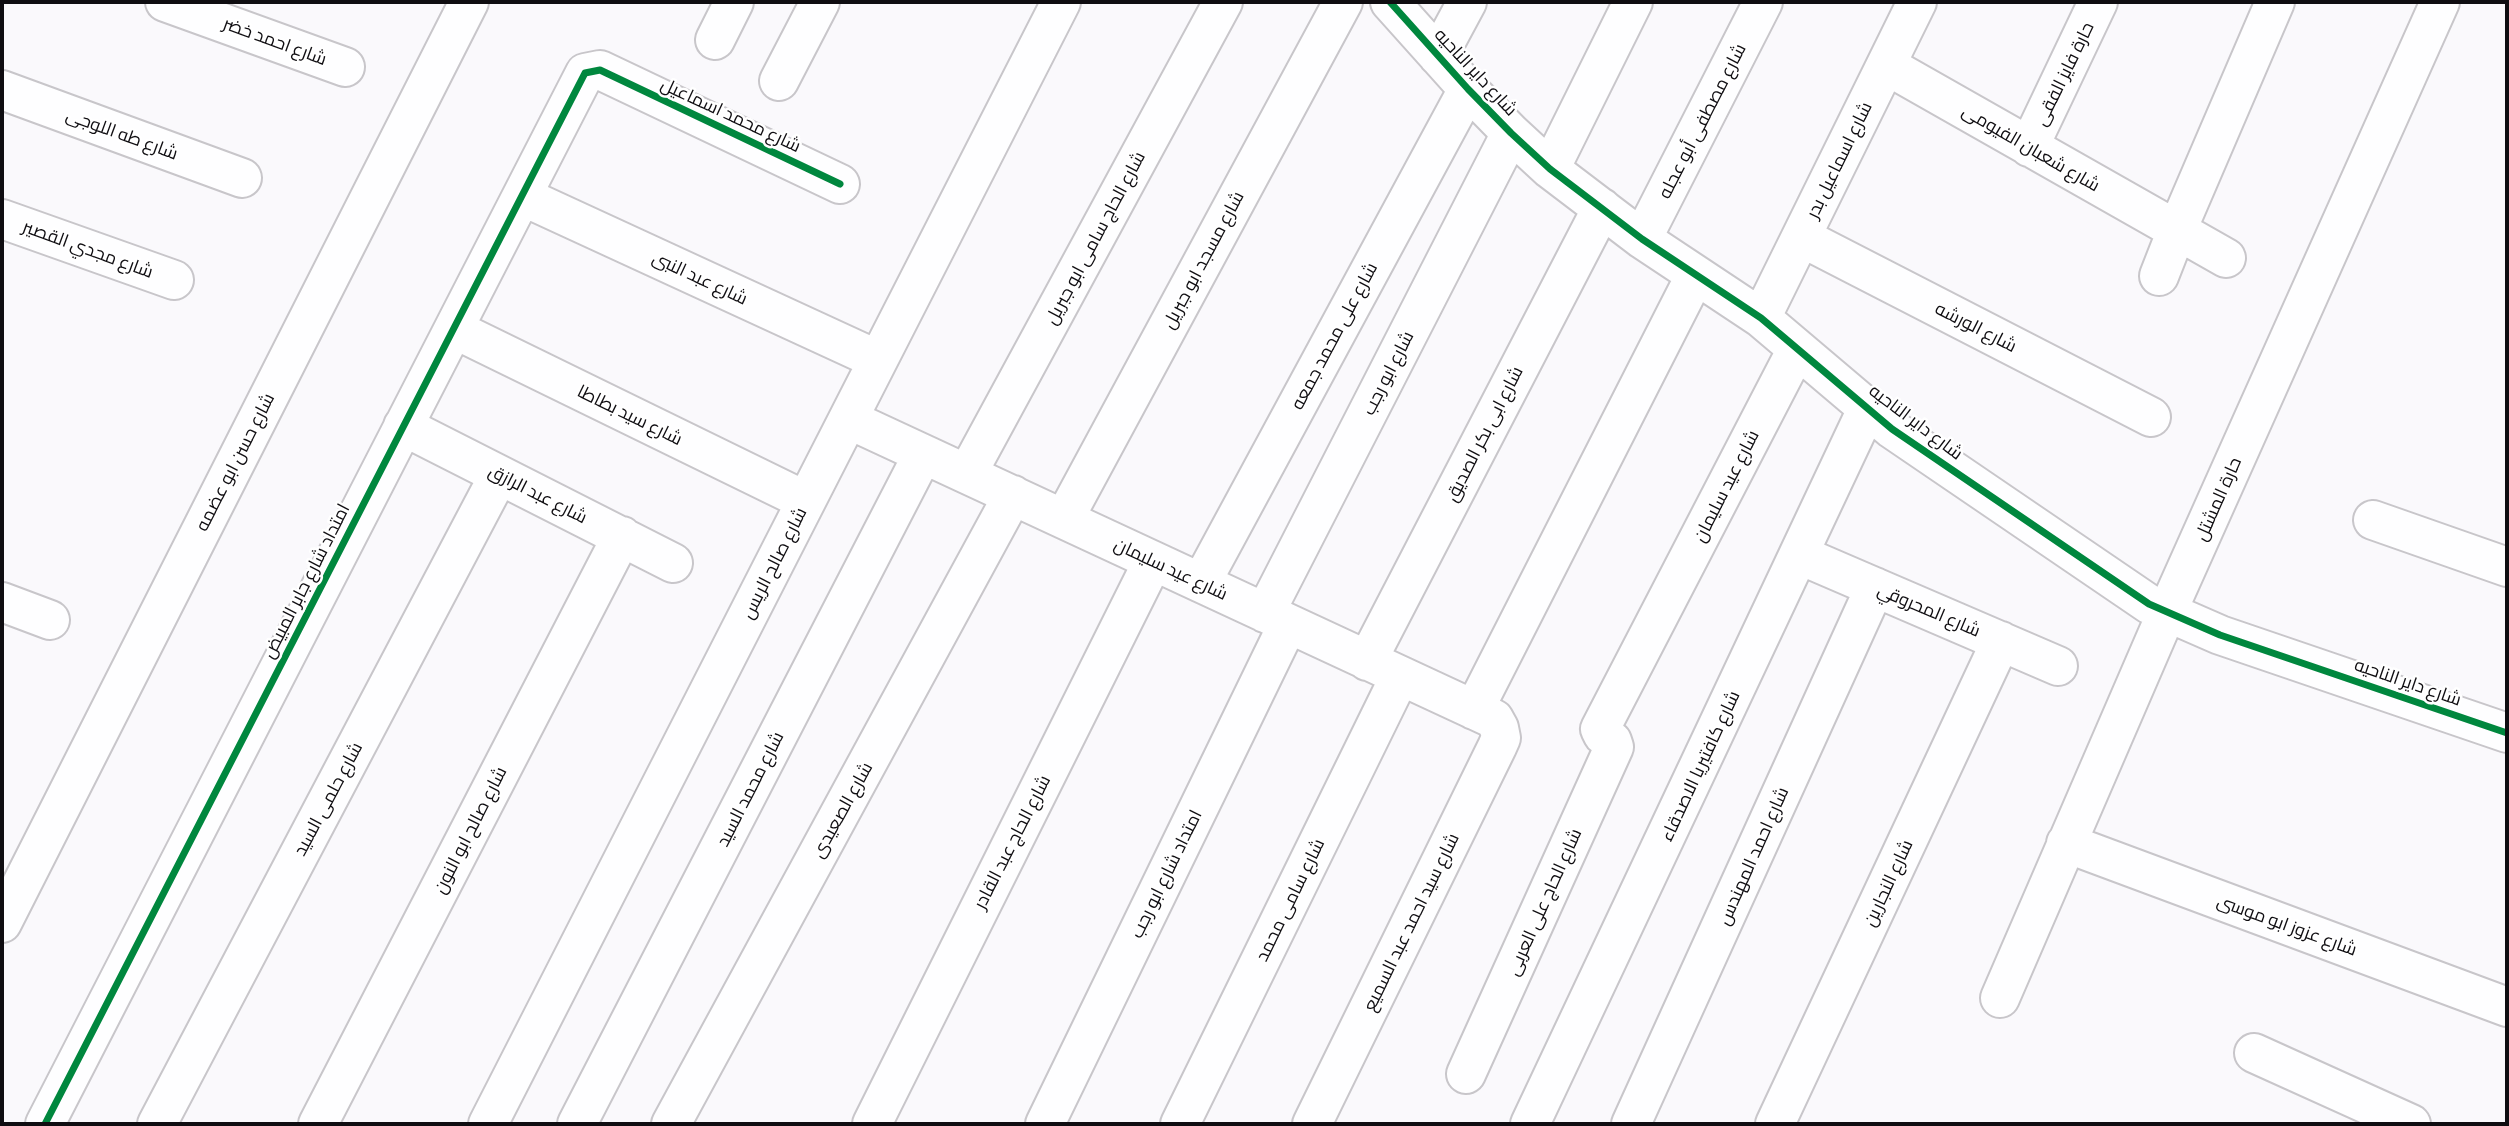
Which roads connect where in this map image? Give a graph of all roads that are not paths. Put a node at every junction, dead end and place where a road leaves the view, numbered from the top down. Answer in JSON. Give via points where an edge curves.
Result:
{"nodes":[{"id":1,"x":165,"y":2,"type":"edge"},
{"id":2,"x":469,"y":2,"type":"edge"},
{"id":3,"x":734,"y":2,"type":"edge"},
{"id":4,"x":820,"y":2,"type":"edge"},
{"id":5,"x":1061,"y":2,"type":"edge"},
{"id":6,"x":1223,"y":2,"type":"edge"},
{"id":7,"x":1343,"y":2,"type":"edge"},
{"id":8,"x":1390,"y":2,"type":"edge"},
{"id":9,"x":1467,"y":2,"type":"edge"},
{"id":10,"x":1633,"y":2,"type":"edge"},
{"id":11,"x":1763,"y":2,"type":"edge"},
{"id":12,"x":1917,"y":2,"type":"edge"},
{"id":13,"x":2098,"y":2,"type":"edge"},
{"id":14,"x":2275,"y":2,"type":"edge"},
{"id":15,"x":2440,"y":2,"type":"edge"},
{"id":16,"x":715,"y":40,"type":"dead end"},
{"id":17,"x":1438,"y":55,"type":"junction"},
{"id":18,"x":1885,"y":65,"type":"junction"},
{"id":19,"x":345,"y":67,"type":"dead end"},
{"id":20,"x":607,"y":74,"type":"joint"},
{"id":21,"x":779,"y":82,"type":"dead end"},
{"id":22,"x":1468,"y":89,"type":"junction"},
{"id":23,"x":2,"y":90,"type":"edge"},
{"id":24,"x":1511,"y":133,"type":"junction"},
{"id":25,"x":2029,"y":147,"type":"junction"},
{"id":26,"x":1550,"y":169,"type":"junction"},
{"id":27,"x":242,"y":178,"type":"dead end"},
{"id":28,"x":841,"y":184,"type":"dead end"},
{"id":29,"x":522,"y":196,"type":"junction"},
{"id":30,"x":1602,"y":208,"type":"junction"},
{"id":31,"x":2,"y":219,"type":"edge"},
{"id":32,"x":2176,"y":230,"type":"junction"},
{"id":33,"x":1801,"y":237,"type":"junction"},
{"id":34,"x":1642,"y":239,"type":"junction"},
{"id":35,"x":2226,"y":258,"type":"dead end"},
{"id":36,"x":1695,"y":276,"type":"junction"},
{"id":37,"x":2159,"y":276,"type":"dead end"},
{"id":38,"x":174,"y":280,"type":"dead end"},
{"id":39,"x":1761,"y":318,"type":"junction"},
{"id":40,"x":454,"y":329,"type":"junction"},
{"id":41,"x":1797,"y":349,"type":"junction"},
{"id":42,"x":878,"y":360,"type":"junction"},
{"id":43,"x":1868,"y":407,"type":"junction"},
{"id":44,"x":2151,"y":417,"type":"dead end"},
{"id":45,"x":848,"y":419,"type":"junction"},
{"id":46,"x":403,"y":426,"type":"junction"},
{"id":47,"x":923,"y":454,"type":"junction"},
{"id":48,"x":967,"y":474,"type":"junction"},
{"id":49,"x":499,"y":475,"type":"junction"},
{"id":50,"x":1013,"y":495,"type":"junction"},
{"id":51,"x":806,"y":501,"type":"junction"},
{"id":52,"x":1064,"y":519,"type":"junction"},
{"id":53,"x":2373,"y":520,"type":"dead end"},
{"id":54,"x":622,"y":536,"type":"junction"},
{"id":55,"x":1800,"y":555,"type":"junction"},
{"id":56,"x":1153,"y":561,"type":"junction"},
{"id":57,"x":673,"y":563,"type":"dead end"},
{"id":58,"x":2507,"y":567,"type":"edge"},
{"id":59,"x":1201,"y":583,"type":"junction"},
{"id":60,"x":1875,"y":587,"type":"junction"},
{"id":61,"x":2,"y":602,"type":"edge"},
{"id":62,"x":2167,"y":612,"type":"junction"},
{"id":63,"x":1276,"y":619,"type":"junction"},
{"id":64,"x":50,"y":620,"type":"dead end"},
{"id":65,"x":2001,"y":641,"type":"junction"},
{"id":66,"x":2058,"y":666,"type":"dead end"},
{"id":67,"x":1383,"y":668,"type":"junction"},
{"id":68,"x":1484,"y":715,"type":"junction"},
{"id":69,"x":2507,"y":733,"type":"edge"},
{"id":70,"x":1603,"y":735,"type":"joint"},
{"id":71,"x":2066,"y":844,"type":"junction"},
{"id":72,"x":2,"y":923,"type":"edge"},
{"id":73,"x":2000,"y":998,"type":"dead end"},
{"id":74,"x":2507,"y":1007,"type":"edge"},
{"id":75,"x":2254,"y":1053,"type":"dead end"},
{"id":76,"x":1466,"y":1074,"type":"dead end"},
{"id":77,"x":44,"y":1124,"type":"edge"},
{"id":78,"x":157,"y":1124,"type":"edge"},
{"id":79,"x":318,"y":1124,"type":"edge"},
{"id":80,"x":488,"y":1124,"type":"edge"},
{"id":81,"x":577,"y":1124,"type":"edge"},
{"id":82,"x":671,"y":1124,"type":"edge"},
{"id":83,"x":872,"y":1124,"type":"edge"},
{"id":84,"x":1045,"y":1124,"type":"edge"},
{"id":85,"x":1180,"y":1124,"type":"edge"},
{"id":86,"x":1312,"y":1124,"type":"edge"},
{"id":87,"x":1530,"y":1124,"type":"edge"},
{"id":88,"x":1631,"y":1124,"type":"edge"},
{"id":89,"x":1775,"y":1124,"type":"edge"},
{"id":90,"x":2411,"y":1124,"type":"edge"}],
"edges":[{"from":1,"to":19,"type":"street","name":"شارع احمد خضر"},
{"from":2,"to":72,"type":"street","name":"شارع حسن ابو عضمه"},
{"from":3,"to":16,"type":"street"},
{"from":4,"to":21,"type":"street"},
{"from":5,"to":42,"type":"street","name":"شارع صالح الريس"},
{"from":6,"to":48,"type":"street","name":"شارع الحاج سامى ابو جبريل"},
{"from":7,"to":52,"type":"street","name":"شارع مسجد ابو جبريل"},
{"from":8,"to":17,"type":"street","name":"شارع داير الناحيه"},
{"from":9,"to":17,"type":"street"},
{"from":10,"to":26,"type":"street"},
{"from":11,"to":34,"type":"street","name":"شارع مصطفى أبو عجله"},
{"from":12,"to":18,"type":"street","name":"شارع اسماعيل بدر"},
{"from":13,"to":25,"type":"street","name":"حارة فايز الفقى"},
{"from":14,"to":32,"type":"street"},
{"from":15,"to":62,"type":"street","name":"حارة المشتل"},
{"from":17,"to":22,"type":"street","name":"شارع داير الناحيه"},
{"from":18,"to":25,"type":"street","name":"شارع شعبان الفيومى"},
{"from":18,"to":33,"type":"street","name":"شارع اسماعيل بدر"},
{"from":20,"to":28,"type":"street","name":"شارع محمد اسماعيل"},
{"from":20,"to":29,"type":"street","name":"امتداد شارع جابر المبيض","via":[[592,70],[580,80]]},
{"from":22,"to":24,"type":"street","name":"شارع داير الناحيه"},
{"from":22,"to":59,"type":"street","name":"شارع على محمد جمعه"},
{"from":23,"to":27,"type":"street","name":"شارع طه اللوجى"},
{"from":24,"to":26,"type":"street","name":"شارع داير الناحيه"},
{"from":24,"to":63,"type":"street","name":"شارع ابو رجب"},
{"from":25,"to":32,"type":"street","name":"شارع شعبان الفيومى"},
{"from":26,"to":30,"type":"street","name":"شارع داير الناحيه"},
{"from":29,"to":40,"type":"street","name":"امتداد شارع جابر المبيض"},
{"from":29,"to":42,"type":"street","name":"شارع عبد النبى"},
{"from":30,"to":34,"type":"street","name":"شارع داير الناحيه"},
{"from":30,"to":67,"type":"street","name":"شارع ابى بكر الصديق"},
{"from":31,"to":38,"type":"street","name":"شارع مجدي القصير"},
{"from":32,"to":35,"type":"street","name":"شارع شعبان الفيومى"},
{"from":32,"to":37,"type":"street"},
{"from":33,"to":39,"type":"street","name":"شارع اسماعيل بدر"},
{"from":33,"to":44,"type":"street","name":"شارع الورشه"},
{"from":34,"to":36,"type":"street","name":"شارع داير الناحيه"},
{"from":36,"to":39,"type":"street","name":"شارع داير الناحيه"},
{"from":36,"to":68,"type":"street"},
{"from":39,"to":41,"type":"street","name":"شارع داير الناحيه"},
{"from":40,"to":46,"type":"street","name":"امتداد شارع جابر المبيض"},
{"from":40,"to":51,"type":"street","name":"شارع سيد بطاطا"},
{"from":41,"to":43,"type":"street","name":"شارع داير الناحيه"},
{"from":41,"to":70,"type":"street","name":"شارع عيد سليمان","via":[[1602,725]]},
{"from":42,"to":45,"type":"street","name":"شارع صالح الريس"},
{"from":43,"to":55,"type":"street","name":"شارع كافتيريا الاصدقاء"},
{"from":43,"to":62,"type":"street","name":"شارع داير الناحيه","via":[[1892,429],[2148,604]]},
{"from":45,"to":47,"type":"street","name":"شارع عيد سليمان"},
{"from":45,"to":51,"type":"street","name":"شارع صالح الريس"},
{"from":46,"to":49,"type":"street","name":"شارع عبد الرازق"},
{"from":46,"to":77,"type":"street","name":"امتداد شارع جابر المبيض"},
{"from":47,"to":48,"type":"street","name":"شارع عيد سليمان"},
{"from":47,"to":81,"type":"street","name":"شارع محمد السيد"},
{"from":48,"to":50,"type":"street","name":"شارع عيد سليمان"},
{"from":49,"to":54,"type":"street","name":"شارع عبد الرازق"},
{"from":49,"to":78,"type":"street","name":"شارع حلمى السيد"},
{"from":50,"to":52,"type":"street","name":"شارع عيد سليمان"},
{"from":50,"to":82,"type":"street","name":"شارع الصعيدى"},
{"from":51,"to":80,"type":"street","name":"شارع صالح الريس"},
{"from":52,"to":56,"type":"street","name":"شارع عيد سليمان"},
{"from":53,"to":58,"type":"street"},
{"from":54,"to":57,"type":"street","name":"شارع عبد الرازق"},
{"from":54,"to":79,"type":"street","name":"شارع صالح ابو النون"},
{"from":55,"to":60,"type":"street","name":"شارع المحروقي"},
{"from":55,"to":87,"type":"street","name":"شارع كافتيريا الاصدقاء"},
{"from":56,"to":59,"type":"street","name":"شارع عيد سليمان"},
{"from":56,"to":83,"type":"street","name":"شارع الحاج عبد القادر"},
{"from":59,"to":63,"type":"street","name":"شارع عيد سليمان"},
{"from":60,"to":65,"type":"street","name":"شارع المحروقي"},
{"from":60,"to":88,"type":"street","name":"شارع احمد المهندس"},
{"from":61,"to":64,"type":"street"},
{"from":62,"to":69,"type":"street","name":"شارع داير الناحيه","via":[[2220,635]]},
{"from":62,"to":71,"type":"street","name":"حارة المشتل"},
{"from":63,"to":67,"type":"street","name":"شارع عيد سليمان"},
{"from":63,"to":84,"type":"street","name":"امتداد شارع ابو رجب"},
{"from":65,"to":66,"type":"street","name":"شارع المحروقي"},
{"from":65,"to":89,"type":"street","name":"شارع النجارين"},
{"from":67,"to":68,"type":"street","name":"شارع عيد سليمان"},
{"from":67,"to":85,"type":"street","name":"شارع سامى محمد"},
{"from":68,"to":86,"type":"street","name":"شارع سيد احمد عبد السميع","via":[[1499,728],[1501,738]]},
{"from":70,"to":76,"type":"street","name":"شارع الحاج على العربى","via":[[1614,747]]},
{"from":71,"to":73,"type":"street","name":"حارة المشتل"},
{"from":71,"to":74,"type":"street","name":"شارع عزوز ابو موسى"},
{"from":75,"to":90,"type":"street"}]}
